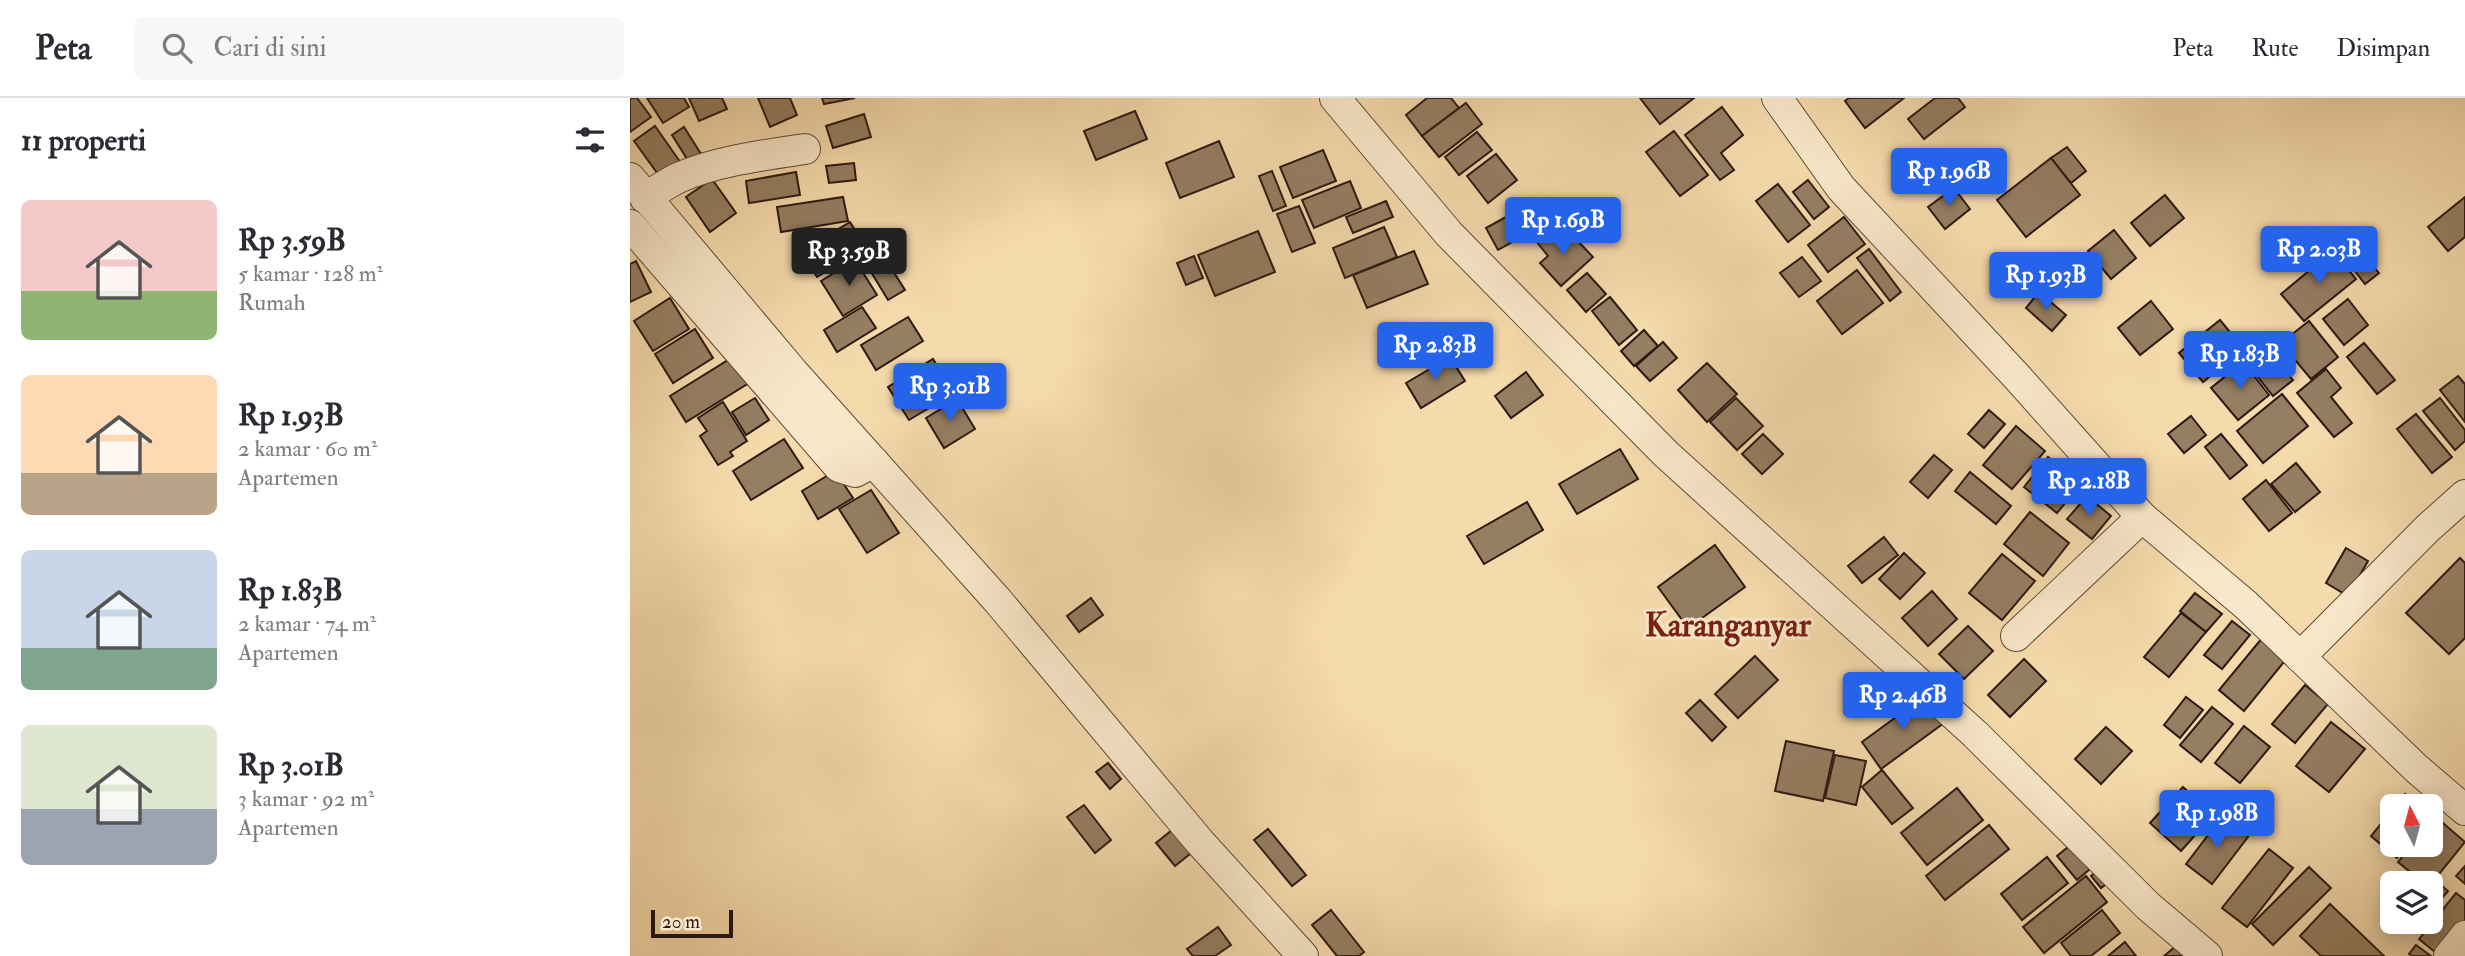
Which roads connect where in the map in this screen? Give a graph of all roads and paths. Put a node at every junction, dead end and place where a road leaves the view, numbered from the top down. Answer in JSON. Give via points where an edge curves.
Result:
{"nodes":[{"id":1,"x":1335,"y":98,"type":"edge"},
{"id":2,"x":1777,"y":98,"type":"edge"},
{"id":3,"x":805,"y":149,"type":"dead end"},
{"id":4,"x":637,"y":188,"type":"edge"},
{"id":5,"x":630,"y":225,"type":"edge"},
{"id":6,"x":874,"y":462,"type":"junction"},
{"id":7,"x":2465,"y":495,"type":"edge"},
{"id":8,"x":2142,"y":517,"type":"junction"},
{"id":9,"x":2016,"y":636,"type":"dead end"},
{"id":10,"x":2300,"y":657,"type":"junction"},
{"id":11,"x":2465,"y":810,"type":"edge"},
{"id":12,"x":2465,"y":936,"type":"edge"},
{"id":13,"x":1303,"y":956,"type":"edge"},
{"id":14,"x":2207,"y":956,"type":"edge"},
{"id":15,"x":2449,"y":956,"type":"edge"}],
"edges":[{"from":1,"to":14,"type":"street","via":[[1448,234],[1666,454],[1975,734],[2148,906]]},
{"from":2,"to":8,"type":"street","via":[[1841,188]]},
{"from":3,"to":4,"type":"street","via":[[750,157]]},
{"from":4,"to":6,"type":"street"},
{"from":5,"to":6,"type":"street","via":[[839,467],[855,472]]},
{"from":6,"to":13,"type":"street"},
{"from":7,"to":10,"type":"street"},
{"from":8,"to":9,"type":"street"},
{"from":8,"to":10,"type":"street"},
{"from":10,"to":11,"type":"street"},
{"from":12,"to":15,"type":"street"}]}
